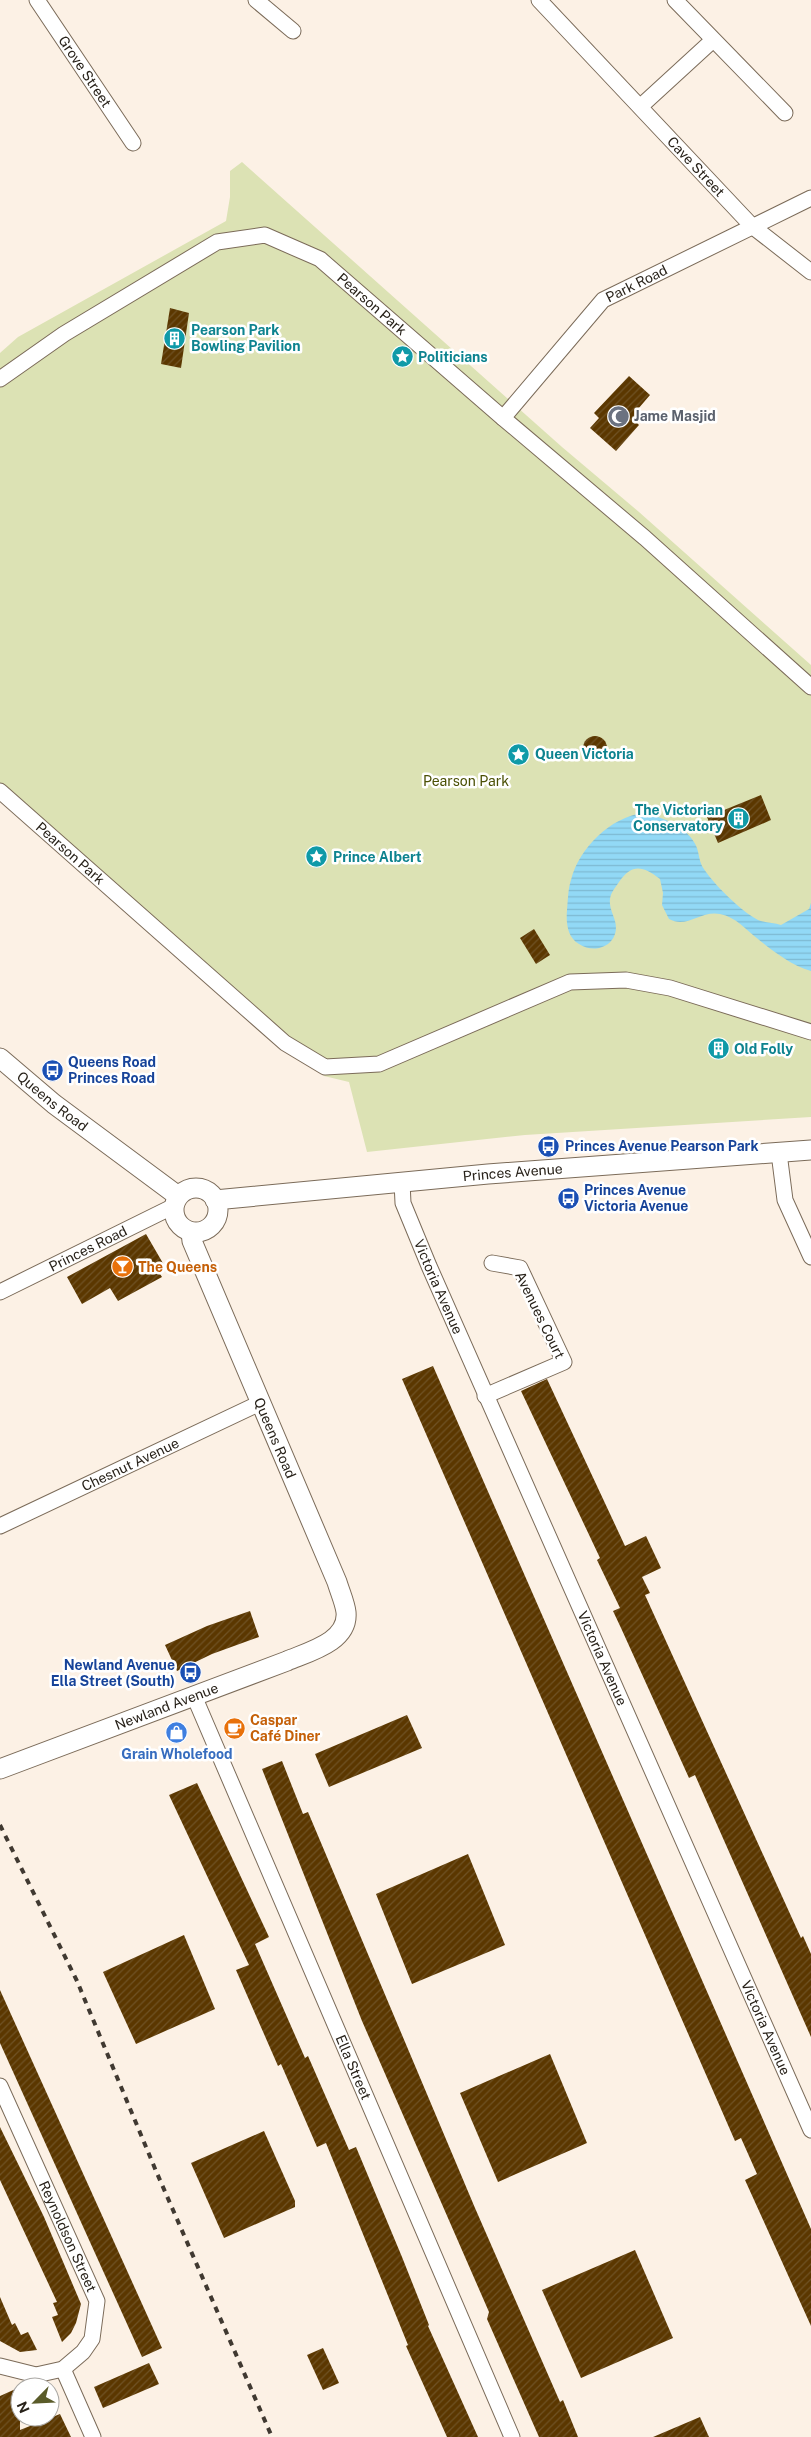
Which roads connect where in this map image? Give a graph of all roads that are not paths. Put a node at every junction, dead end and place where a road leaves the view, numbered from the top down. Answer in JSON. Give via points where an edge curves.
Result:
{"nodes":[{"id":1,"x":37,"y":0,"type":"edge"},
{"id":2,"x":256,"y":0,"type":"edge"},
{"id":3,"x":539,"y":0,"type":"edge"},
{"id":4,"x":675,"y":0,"type":"edge"},
{"id":5,"x":293,"y":31,"type":"dead end"},
{"id":6,"x":713,"y":40,"type":"junction"},
{"id":7,"x":641,"y":106,"type":"junction"},
{"id":8,"x":785,"y":113,"type":"dead end"},
{"id":9,"x":133,"y":143,"type":"dead end"},
{"id":10,"x":811,"y":198,"type":"edge"},
{"id":11,"x":752,"y":226,"type":"junction"},
{"id":12,"x":811,"y":272,"type":"edge"},
{"id":13,"x":0,"y":379,"type":"edge"},
{"id":14,"x":503,"y":418,"type":"junction"},
{"id":15,"x":811,"y":687,"type":"edge"},
{"id":16,"x":0,"y":792,"type":"edge"},
{"id":17,"x":811,"y":1032,"type":"edge"},
{"id":18,"x":0,"y":1058,"type":"edge"},
{"id":19,"x":811,"y":1150,"type":"edge"},
{"id":20,"x":779,"y":1153,"type":"junction"},
{"id":21,"x":402,"y":1182,"type":"junction"},
{"id":22,"x":215,"y":1200,"type":"junction"},
{"id":23,"x":176,"y":1201,"type":"junction"},
{"id":24,"x":191,"y":1232,"type":"junction"},
{"id":25,"x":811,"y":1257,"type":"edge"},
{"id":26,"x":492,"y":1264,"type":"dead end"},
{"id":27,"x":0,"y":1292,"type":"edge"},
{"id":28,"x":485,"y":1396,"type":"junction"},
{"id":29,"x":260,"y":1403,"type":"junction"},
{"id":30,"x":0,"y":1526,"type":"edge"},
{"id":31,"x":331,"y":1642,"type":"joint"},
{"id":32,"x":194,"y":1696,"type":"junction"},
{"id":33,"x":0,"y":1769,"type":"edge"},
{"id":34,"x":0,"y":2086,"type":"edge"},
{"id":35,"x":811,"y":2130,"type":"edge"},
{"id":36,"x":0,"y":2366,"type":"edge"},
{"id":37,"x":63,"y":2369,"type":"junction"},
{"id":38,"x":93,"y":2437,"type":"edge"},
{"id":39,"x":512,"y":2437,"type":"edge"}],
"edges":[{"from":1,"to":9,"type":"street","name":"Grove Street"},
{"from":2,"to":5,"type":"street"},
{"from":3,"to":7,"type":"street","name":"Cave Street"},
{"from":4,"to":6,"type":"street"},
{"from":6,"to":7,"type":"street"},
{"from":6,"to":8,"type":"street"},
{"from":7,"to":11,"type":"street","name":"Cave Street"},
{"from":10,"to":11,"type":"street","name":"Park Road"},
{"from":11,"to":12,"type":"street","name":"Cave Street"},
{"from":11,"to":14,"type":"street","name":"Park Road","via":[[603,300]]},
{"from":13,"to":14,"type":"street","name":"Pearson Park","via":[[64,334],[217,242],[266,235],[320,259]]},
{"from":14,"to":15,"type":"street","name":"Pearson Park","via":[[645,538]]},
{"from":16,"to":17,"type":"street","name":"Pearson Park","via":[[285,1043],[325,1067],[379,1064],[570,982],[626,980],[670,988]]},
{"from":18,"to":23,"type":"street","name":"Queens Road"},
{"from":19,"to":20,"type":"street","name":"Princes Avenue"},
{"from":20,"to":21,"type":"street","name":"Princes Avenue"},
{"from":20,"to":25,"type":"street","via":[[785,1200]]},
{"from":21,"to":22,"type":"street","name":"Princes Avenue"},
{"from":21,"to":28,"type":"street","name":"Victoria Avenue","via":[[403,1203]]},
{"from":22,"to":23,"type":"street","via":[[206,1191],[195,1188],[184,1191]]},
{"from":22,"to":24,"type":"street","via":[[215,1220],[203,1231]]},
{"from":23,"to":24,"type":"street","via":[[177,1221]]},
{"from":23,"to":27,"type":"street","name":"Princes Road"},
{"from":24,"to":29,"type":"street","name":"Queens Road"},
{"from":26,"to":28,"type":"street","name":"Avenues Court","via":[[520,1268],[564,1362]]},
{"from":28,"to":35,"type":"street","name":"Victoria Avenue"},
{"from":29,"to":30,"type":"street","name":"Chesnut Avenue"},
{"from":29,"to":31,"type":"street","name":"Queens Road","via":[[337,1582],[346,1613],[342,1630]]},
{"from":31,"to":32,"type":"street","name":"Newland Avenue"},
{"from":32,"to":33,"type":"street","name":"Newland Avenue"},
{"from":32,"to":39,"type":"street","name":"Ella Street"},
{"from":34,"to":37,"type":"street","name":"Reynoldson Street","via":[[97,2301],[92,2339],[83,2352]]},
{"from":36,"to":37,"type":"street","via":[[36,2375]]},
{"from":37,"to":38,"type":"street"}]}
